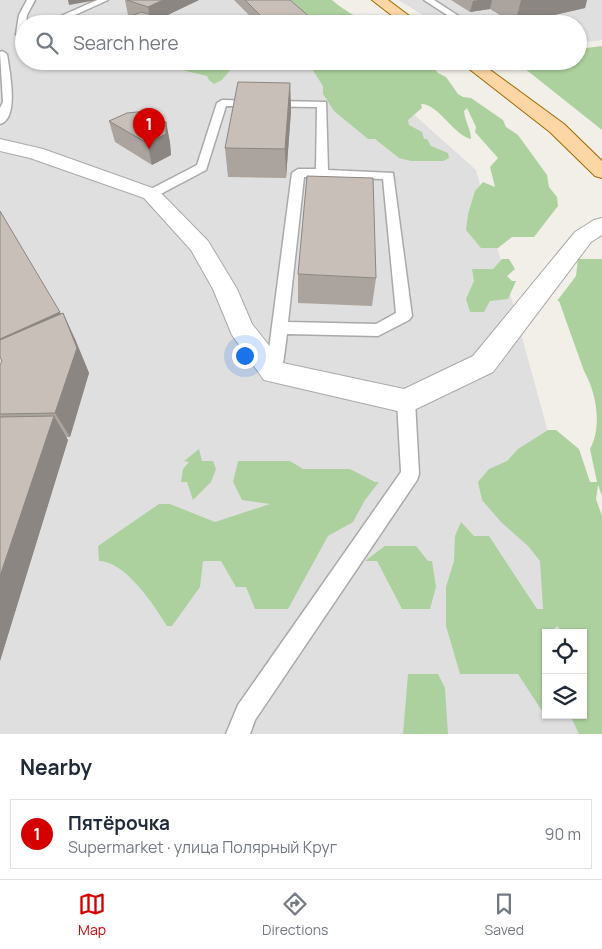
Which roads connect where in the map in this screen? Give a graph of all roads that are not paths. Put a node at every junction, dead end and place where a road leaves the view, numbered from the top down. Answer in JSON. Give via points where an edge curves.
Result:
{"nodes":[{"id":1,"x":31,"y":0,"type":"edge"},
{"id":2,"x":104,"y":0,"type":"edge"},
{"id":3,"x":379,"y":0,"type":"edge"},
{"id":4,"x":428,"y":0,"type":"edge"},
{"id":5,"x":23,"y":15,"type":"edge"},
{"id":6,"x":68,"y":15,"type":"edge"},
{"id":7,"x":400,"y":15,"type":"edge"},
{"id":8,"x":452,"y":15,"type":"edge"},
{"id":9,"x":12,"y":42,"type":"edge"},
{"id":10,"x":479,"y":70,"type":"edge"},
{"id":11,"x":0,"y":121,"type":"edge"},
{"id":12,"x":0,"y":145,"type":"edge"},
{"id":13,"x":602,"y":172,"type":"edge"},
{"id":14,"x":322,"y":173,"type":"junction"},
{"id":15,"x":151,"y":194,"type":"junction"},
{"id":16,"x":602,"y":225,"type":"edge"},
{"id":17,"x":280,"y":328,"type":"junction"},
{"id":18,"x":274,"y":372,"type":"junction"},
{"id":19,"x":406,"y":401,"type":"junction"},
{"id":20,"x":238,"y":734,"type":"edge"}],
"edges":[{"from":1,"to":5,"type":"lane"},
{"from":2,"to":6,"type":"lane"},
{"from":3,"to":7,"type":"main road"},
{"from":4,"to":8,"type":"lane"},
{"from":9,"to":11,"type":"lane","via":[[8,102]]},
{"from":10,"to":13,"type":"main road","via":[[557,128]]},
{"from":12,"to":15,"type":"street","via":[[36,153]]},
{"from":14,"to":15,"type":"lane","via":[[322,104],[222,103],[202,167]]},
{"from":14,"to":17,"type":"lane","via":[[298,172]]},
{"from":14,"to":17,"type":"lane","via":[[389,176],[404,316],[378,330]]},
{"from":15,"to":18,"type":"street","via":[[200,246],[241,328]]},
{"from":16,"to":19,"type":"street","via":[[583,237],[483,364]]},
{"from":17,"to":18,"type":"lane"},
{"from":18,"to":19,"type":"street"},
{"from":19,"to":20,"type":"lane","via":[[410,474],[246,714]]}]}
